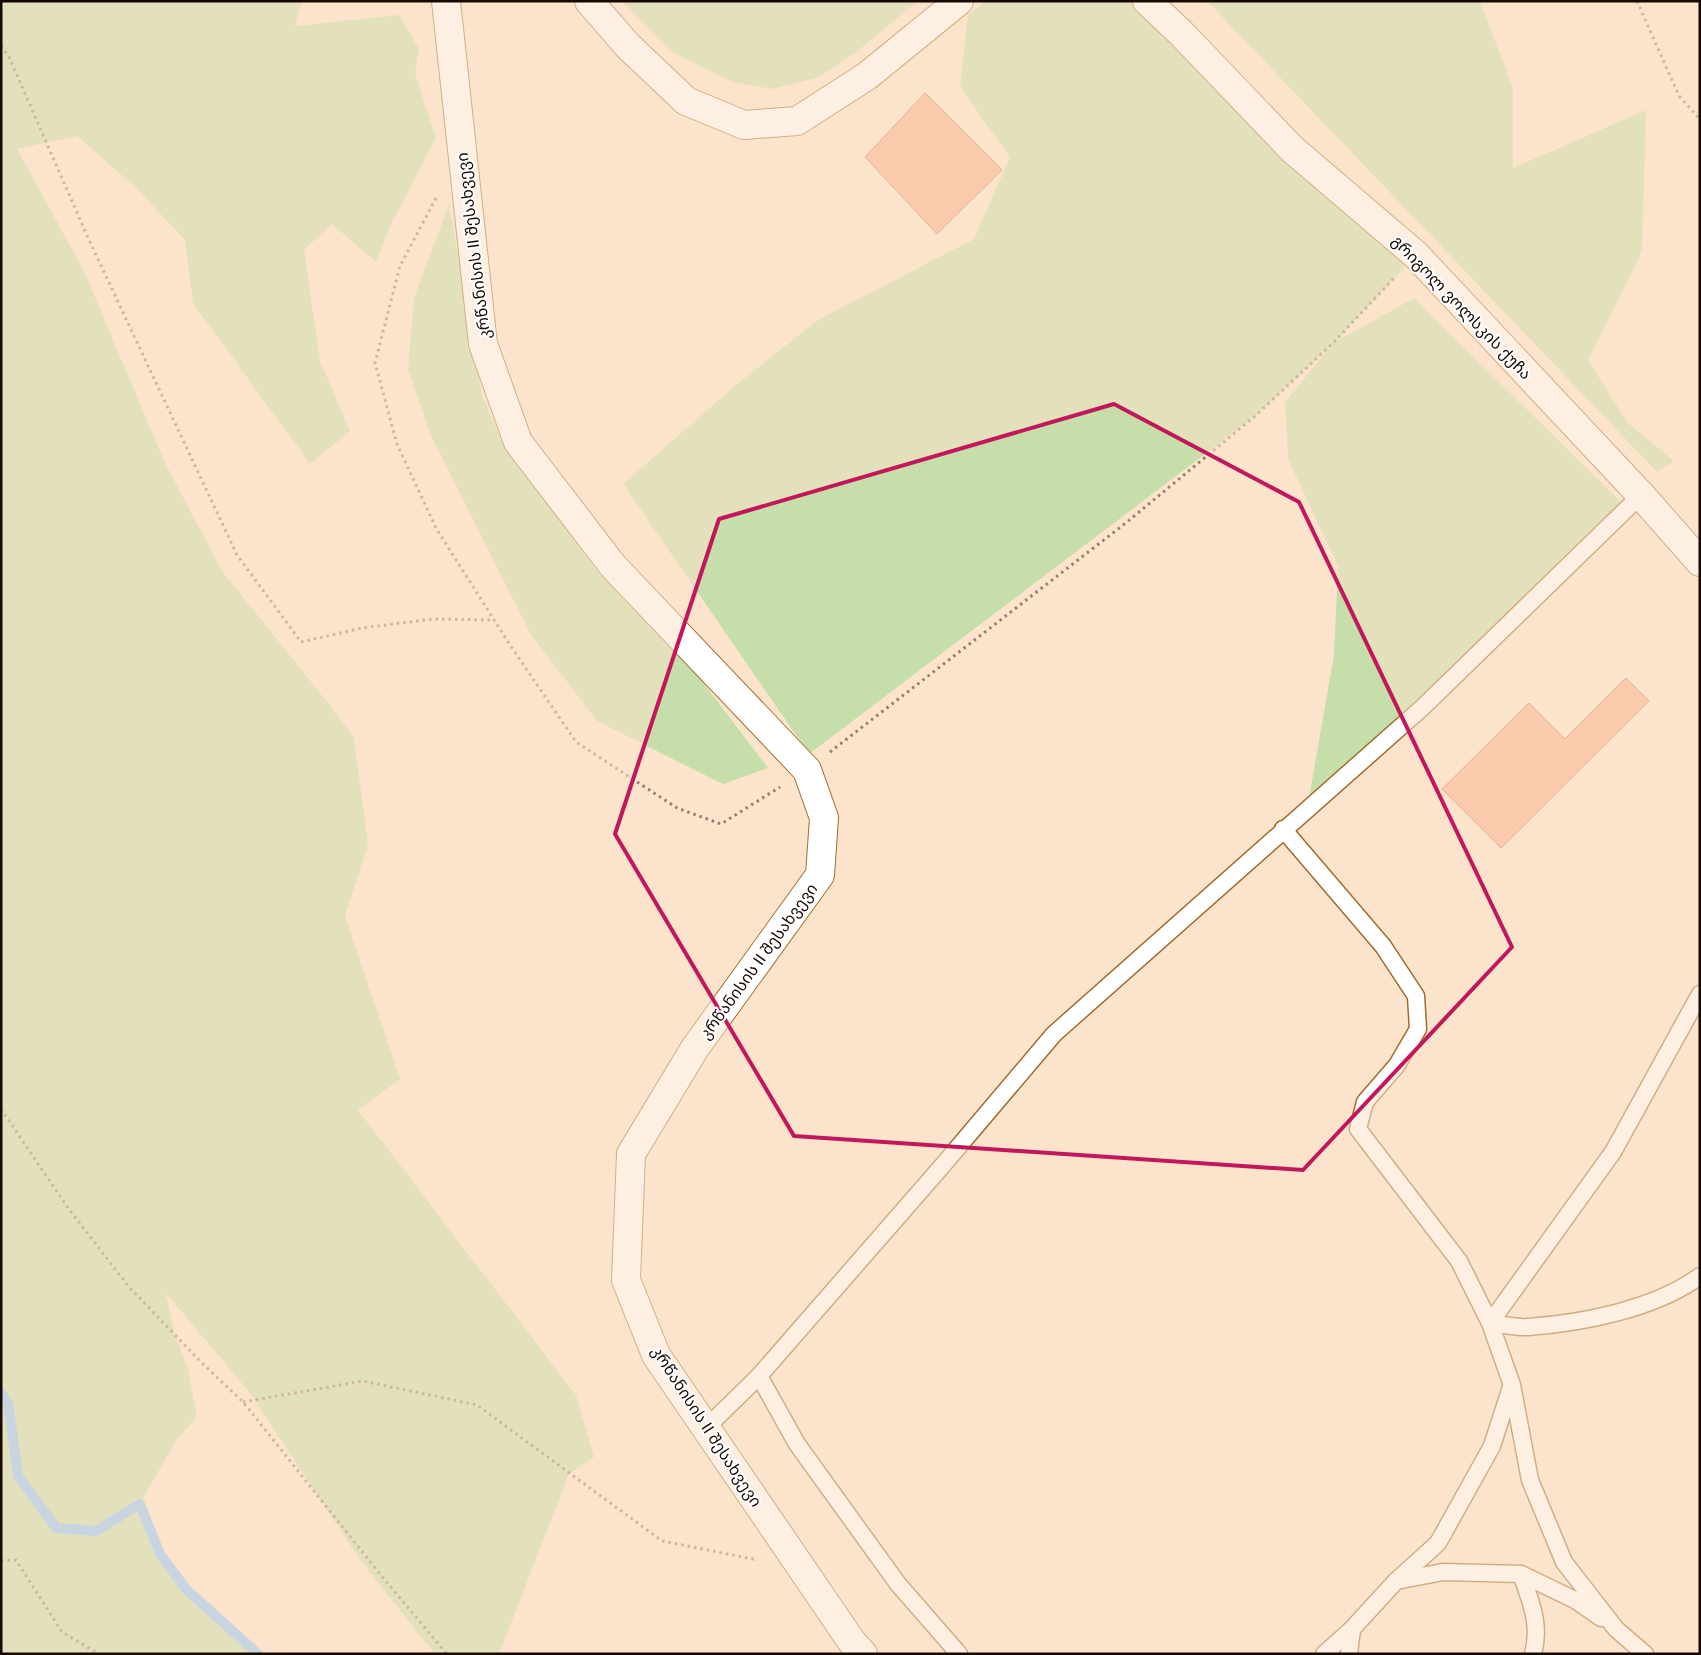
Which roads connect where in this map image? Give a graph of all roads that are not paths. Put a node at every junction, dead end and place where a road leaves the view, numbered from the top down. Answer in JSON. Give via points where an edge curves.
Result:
{"nodes":[{"id":1,"x":446,"y":1,"type":"edge"},
{"id":2,"x":589,"y":1,"type":"edge"},
{"id":3,"x":959,"y":1,"type":"edge"},
{"id":4,"x":1147,"y":1,"type":"edge"},
{"id":5,"x":1641,"y":496,"type":"junction"},
{"id":6,"x":1700,"y":562,"type":"edge"},
{"id":7,"x":1283,"y":829,"type":"junction"},
{"id":8,"x":1700,"y":994,"type":"edge"},
{"id":9,"x":1700,"y":1276,"type":"edge"},
{"id":10,"x":1490,"y":1323,"type":"junction"},
{"id":11,"x":759,"y":1376,"type":"junction"},
{"id":12,"x":1512,"y":1385,"type":"junction"},
{"id":13,"x":706,"y":1429,"type":"junction"},
{"id":14,"x":1521,"y":1574,"type":"junction"},
{"id":15,"x":1396,"y":1581,"type":"junction"},
{"id":16,"x":1352,"y":1629,"type":"junction"},
{"id":17,"x":1616,"y":1629,"type":"junction"},
{"id":18,"x":863,"y":1654,"type":"edge"},
{"id":19,"x":959,"y":1654,"type":"edge"},
{"id":20,"x":1324,"y":1654,"type":"edge"},
{"id":21,"x":1348,"y":1654,"type":"edge"},
{"id":22,"x":1532,"y":1654,"type":"edge"},
{"id":23,"x":1645,"y":1654,"type":"edge"}],
"edges":[{"from":1,"to":13,"type":"street","name":"კრწანისის II შესახვევი","via":[[483,344],[518,442],[613,566],[807,770],[824,818],[820,875],[695,1048],[631,1154],[626,1280],[656,1355]]},
{"from":2,"to":3,"type":"street","via":[[627,45],[686,101],[744,125],[797,121],[867,76]]},
{"from":4,"to":5,"type":"street","name":"გრიგოლ ვოლსკის ქუჩა","via":[[1292,149],[1416,255]]},
{"from":5,"to":6,"type":"street","name":"გრიგოლ ვოლსკის ქუჩა"},
{"from":5,"to":7,"type":"lane","via":[[1423,707]]},
{"from":7,"to":10,"type":"lane","via":[[1383,946],[1416,996],[1418,1028],[1397,1065],[1365,1102],[1358,1129],[1459,1262]]},
{"from":7,"to":11,"type":"lane","via":[[1054,1034]]},
{"from":8,"to":10,"type":"lane","via":[[1613,1152]]},
{"from":9,"to":10,"type":"lane","via":[[1684,1288],[1621,1312],[1526,1327]]},
{"from":10,"to":12,"type":"lane"},
{"from":11,"to":13,"type":"lane"},
{"from":11,"to":19,"type":"lane","via":[[796,1444],[898,1584]]},
{"from":12,"to":15,"type":"lane","via":[[1492,1446],[1438,1543]]},
{"from":12,"to":17,"type":"lane","via":[[1530,1480],[1564,1562]]},
{"from":13,"to":18,"type":"street","name":"კრწანისის II შესახვევი"},
{"from":14,"to":15,"type":"lane","via":[[1443,1572]]},
{"from":14,"to":17,"type":"lane","via":[[1576,1600]]},
{"from":14,"to":22,"type":"lane","via":[[1533,1607],[1538,1637]]},
{"from":15,"to":16,"type":"lane"},
{"from":16,"to":20,"type":"lane"},
{"from":16,"to":21,"type":"lane"},
{"from":17,"to":23,"type":"lane"}]}
